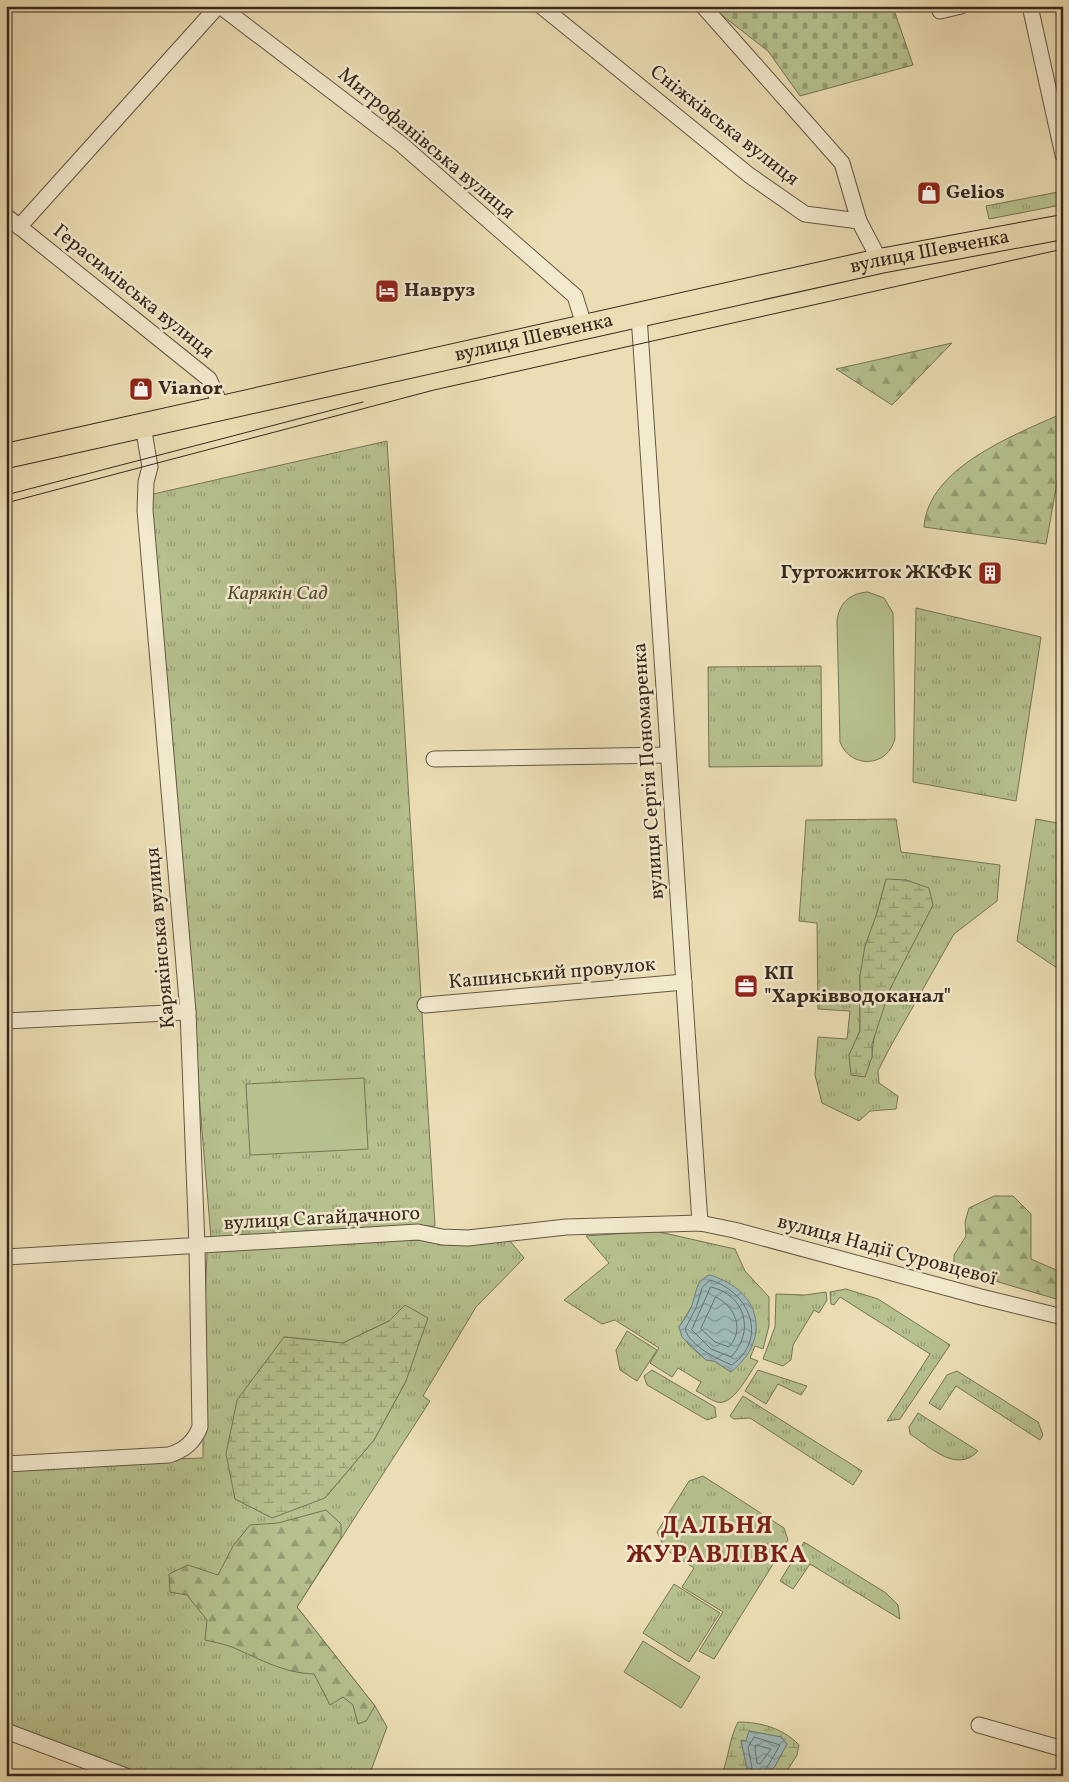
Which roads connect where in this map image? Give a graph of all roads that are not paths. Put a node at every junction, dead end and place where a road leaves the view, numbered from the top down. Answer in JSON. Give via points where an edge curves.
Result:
{"nodes":[{"id":1,"x":219,"y":6,"type":"edge"},
{"id":2,"x":541,"y":6,"type":"edge"},
{"id":3,"x":703,"y":6,"type":"edge"},
{"id":4,"x":962,"y":6,"type":"edge"},
{"id":5,"x":1030,"y":6,"type":"edge"},
{"id":6,"x":940,"y":11,"type":"dead end"},
{"id":7,"x":1063,"y":155,"type":"edge"},
{"id":8,"x":6,"y":216,"type":"edge"},
{"id":9,"x":859,"y":221,"type":"junction"},
{"id":10,"x":19,"y":227,"type":"junction"},
{"id":11,"x":1063,"y":227,"type":"edge"},
{"id":12,"x":880,"y":261,"type":"junction"},
{"id":13,"x":639,"y":316,"type":"junction"},
{"id":14,"x":585,"y":328,"type":"junction"},
{"id":15,"x":222,"y":408,"type":"junction"},
{"id":16,"x":143,"y":426,"type":"junction"},
{"id":17,"x":6,"y":456,"type":"edge"},
{"id":18,"x":668,"y":755,"type":"junction"},
{"id":19,"x":434,"y":759,"type":"dead end"},
{"id":20,"x":684,"y":982,"type":"junction"},
{"id":21,"x":425,"y":1005,"type":"dead end"},
{"id":22,"x":188,"y":1012,"type":"junction"},
{"id":23,"x":6,"y":1021,"type":"edge"},
{"id":24,"x":700,"y":1224,"type":"junction"},
{"id":25,"x":197,"y":1246,"type":"junction"},
{"id":26,"x":6,"y":1256,"type":"edge"},
{"id":27,"x":1063,"y":1317,"type":"edge"},
{"id":28,"x":6,"y":1464,"type":"edge"},
{"id":29,"x":979,"y":1725,"type":"dead end"},
{"id":30,"x":6,"y":1731,"type":"edge"},
{"id":31,"x":1063,"y":1748,"type":"edge"},
{"id":32,"x":126,"y":1776,"type":"edge"}],
"edges":[{"from":1,"to":10,"type":"street"},
{"from":1,"to":14,"type":"street","name":"Митрофанівська вулиця","via":[[401,144],[575,296]]},
{"from":2,"to":9,"type":"street","name":"Сніжківська вулиця","via":[[750,175],[805,214]]},
{"from":3,"to":9,"type":"street","via":[[842,163]]},
{"from":4,"to":6,"type":"street"},
{"from":5,"to":7,"type":"street"},
{"from":8,"to":10,"type":"street","name":"Герасимівська вулиця"},
{"from":9,"to":12,"type":"street"},
{"from":10,"to":15,"type":"street","name":"Герасимівська вулиця","via":[[209,379]]},
{"from":11,"to":12,"type":"main road","name":"вулиця Шевченка"},
{"from":12,"to":13,"type":"main road","name":"вулиця Шевченка"},
{"from":13,"to":14,"type":"main road","name":"вулиця Шевченка"},
{"from":13,"to":18,"type":"street","name":"вулиця Сергія Пономаренка"},
{"from":14,"to":15,"type":"main road","name":"вулиця Шевченка"},
{"from":15,"to":16,"type":"main road","name":"вулиця Шевченка"},
{"from":16,"to":17,"type":"main road","name":"вулиця Шевченка"},
{"from":16,"to":22,"type":"street","name":"Карякінська вулиця","via":[[150,467],[145,510]]},
{"from":18,"to":19,"type":"street"},
{"from":18,"to":20,"type":"street","name":"вулиця Сергія Пономаренка"},
{"from":20,"to":21,"type":"street","name":"Кашинський провулок"},
{"from":20,"to":24,"type":"street","name":"вулиця Сергія Пономаренка"},
{"from":22,"to":23,"type":"street"},
{"from":22,"to":25,"type":"street","name":"Карякінська вулиця"},
{"from":24,"to":25,"type":"street","name":"вулиця Сагайдачного","via":[[566,1227],[468,1238],[418,1232]]},
{"from":24,"to":27,"type":"street","name":"вулиця Надії Суровцевої","via":[[734,1230]]},
{"from":25,"to":26,"type":"street","name":"вулиця Сагайдачного"},
{"from":25,"to":28,"type":"street","name":"Карякінська вулиця","via":[[200,1427],[189,1446],[169,1455]]},
{"from":29,"to":31,"type":"street"},
{"from":30,"to":32,"type":"street"}]}
